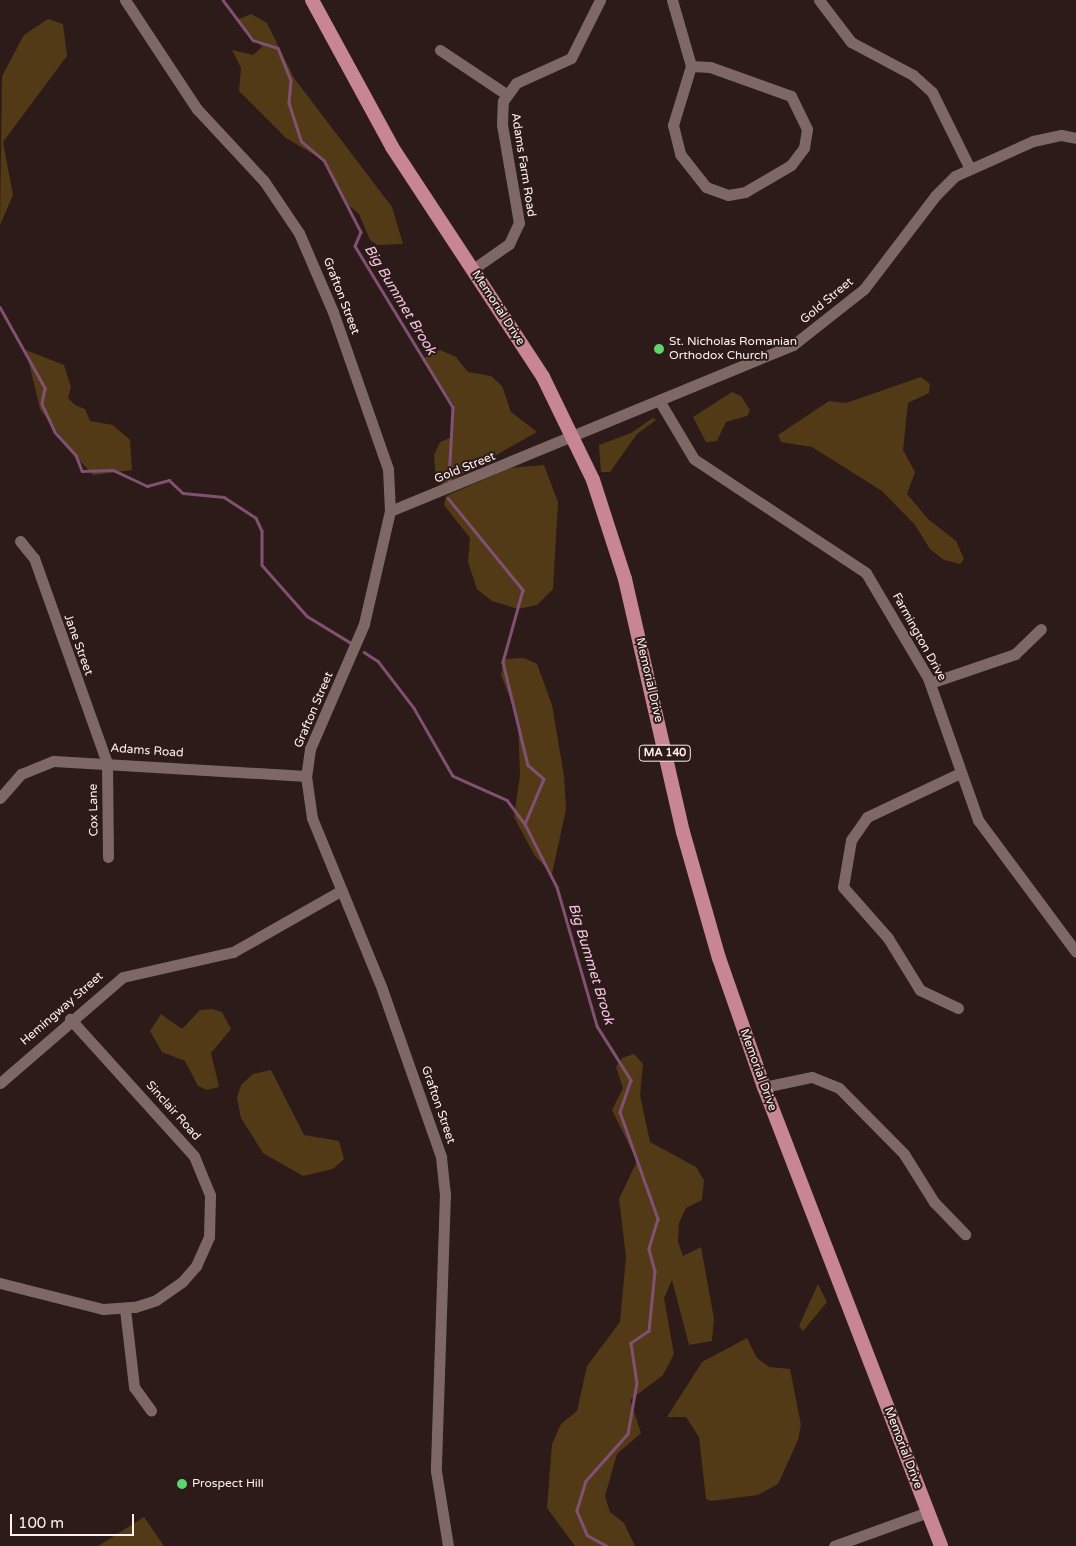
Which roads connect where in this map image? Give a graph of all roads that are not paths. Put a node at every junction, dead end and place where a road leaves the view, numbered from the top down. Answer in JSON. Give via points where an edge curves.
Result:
{"nodes":[{"id":1,"x":125,"y":0,"type":"edge"},
{"id":2,"x":312,"y":0,"type":"edge"},
{"id":3,"x":600,"y":0,"type":"edge"},
{"id":4,"x":672,"y":0,"type":"edge"},
{"id":5,"x":819,"y":0,"type":"edge"},
{"id":6,"x":440,"y":50,"type":"dead end"},
{"id":7,"x":691,"y":66,"type":"junction"},
{"id":8,"x":506,"y":94,"type":"junction"},
{"id":9,"x":1076,"y":138,"type":"edge"},
{"id":10,"x":969,"y":167,"type":"junction"},
{"id":11,"x":473,"y":269,"type":"junction"},
{"id":12,"x":660,"y":402,"type":"junction"},
{"id":13,"x":576,"y":438,"type":"junction"},
{"id":14,"x":390,"y":511,"type":"junction"},
{"id":15,"x":20,"y":541,"type":"dead end"},
{"id":16,"x":1041,"y":629,"type":"dead end"},
{"id":17,"x":930,"y":683,"type":"junction"},
{"id":18,"x":107,"y":763,"type":"junction"},
{"id":19,"x":960,"y":773,"type":"junction"},
{"id":20,"x":306,"y":776,"type":"junction"},
{"id":21,"x":0,"y":798,"type":"edge"},
{"id":22,"x":108,"y":857,"type":"dead end"},
{"id":23,"x":342,"y":890,"type":"junction"},
{"id":24,"x":1072,"y":937,"type":"edge"},
{"id":25,"x":1076,"y":952,"type":"edge"},
{"id":26,"x":958,"y":1008,"type":"dead end"},
{"id":27,"x":70,"y":1019,"type":"junction"},
{"id":28,"x":0,"y":1083,"type":"edge"},
{"id":29,"x":764,"y":1087,"type":"junction"},
{"id":30,"x":965,"y":1234,"type":"dead end"},
{"id":31,"x":0,"y":1283,"type":"edge"},
{"id":32,"x":125,"y":1309,"type":"junction"},
{"id":33,"x":151,"y":1410,"type":"dead end"},
{"id":34,"x":928,"y":1512,"type":"junction"},
{"id":35,"x":448,"y":1546,"type":"edge"},
{"id":36,"x":834,"y":1546,"type":"edge"},
{"id":37,"x":941,"y":1546,"type":"edge"}],
"edges":[{"from":1,"to":14,"type":"street","name":"Grafton Street","via":[[198,109],[269,187],[299,233],[379,437],[388,469]]},
{"from":2,"to":11,"type":"main road","name":"Memorial Drive","number":"MA 140","via":[[392,147]]},
{"from":3,"to":8,"type":"street","via":[[570,58],[522,79]]},
{"from":4,"to":7,"type":"street"},
{"from":5,"to":10,"type":"street","via":[[851,42],[912,75],[932,92]]},
{"from":6,"to":8,"type":"street"},
{"from":7,"to":7,"type":"street","via":[[672,132],[677,149],[706,187],[736,194],[791,165],[804,148],[807,129],[791,96],[710,67]]},
{"from":8,"to":11,"type":"street","name":"Adams Farm Road","via":[[501,117],[519,223],[509,244]]},
{"from":9,"to":10,"type":"street","name":"Gold Street","via":[[1052,136]]},
{"from":10,"to":12,"type":"street","name":"Gold Street","via":[[934,196],[885,264],[832,317],[793,346]]},
{"from":11,"to":13,"type":"main road","name":"Memorial Drive","number":"MA 140","via":[[543,377]]},
{"from":12,"to":13,"type":"street","name":"Gold Street"},
{"from":12,"to":17,"type":"street","name":"Farmington Drive","via":[[694,459],[863,570]]},
{"from":13,"to":14,"type":"street","name":"Gold Street"},
{"from":13,"to":29,"type":"main road","name":"Memorial Drive","number":"MA 140","via":[[616,547],[699,892]]},
{"from":14,"to":20,"type":"street","name":"Grafton Street","via":[[364,624],[310,749]]},
{"from":15,"to":18,"type":"street","name":"Jane Street","via":[[34,558]]},
{"from":16,"to":17,"type":"street","via":[[1015,654]]},
{"from":17,"to":19,"type":"street","name":"Farmington Drive"},
{"from":18,"to":20,"type":"street","name":"Adams Road"},
{"from":18,"to":21,"type":"street","name":"Adams Road","via":[[54,761],[21,774]]},
{"from":18,"to":22,"type":"street","name":"Cox Lane"},
{"from":19,"to":24,"type":"street","name":"Farmington Drive","via":[[984,830]]},
{"from":19,"to":26,"type":"street","via":[[867,817],[851,840],[843,887],[888,938],[920,990]]},
{"from":20,"to":23,"type":"street","name":"Grafton Street","via":[[312,818]]},
{"from":23,"to":27,"type":"street","name":"Hemingway Street","via":[[233,952],[122,977]]},
{"from":23,"to":35,"type":"street","name":"Grafton Street","via":[[441,1157],[445,1193],[436,1471]]},
{"from":24,"to":25,"type":"street","name":"Farmington Drive"},
{"from":27,"to":28,"type":"street","name":"Hemingway Street"},
{"from":27,"to":32,"type":"street","name":"Sinclair Road","via":[[185,1144],[210,1195],[208,1237],[189,1275],[156,1300]]},
{"from":29,"to":30,"type":"street","via":[[812,1077],[839,1088],[904,1154],[934,1202]]},
{"from":29,"to":34,"type":"main road","name":"Memorial Drive","number":"MA 140"},
{"from":31,"to":32,"type":"street","name":"Sinclair Road","via":[[93,1307]]},
{"from":32,"to":33,"type":"street","via":[[134,1387]]},
{"from":34,"to":36,"type":"street"},
{"from":34,"to":37,"type":"main road","name":"Memorial Drive","number":"MA 140"}]}
